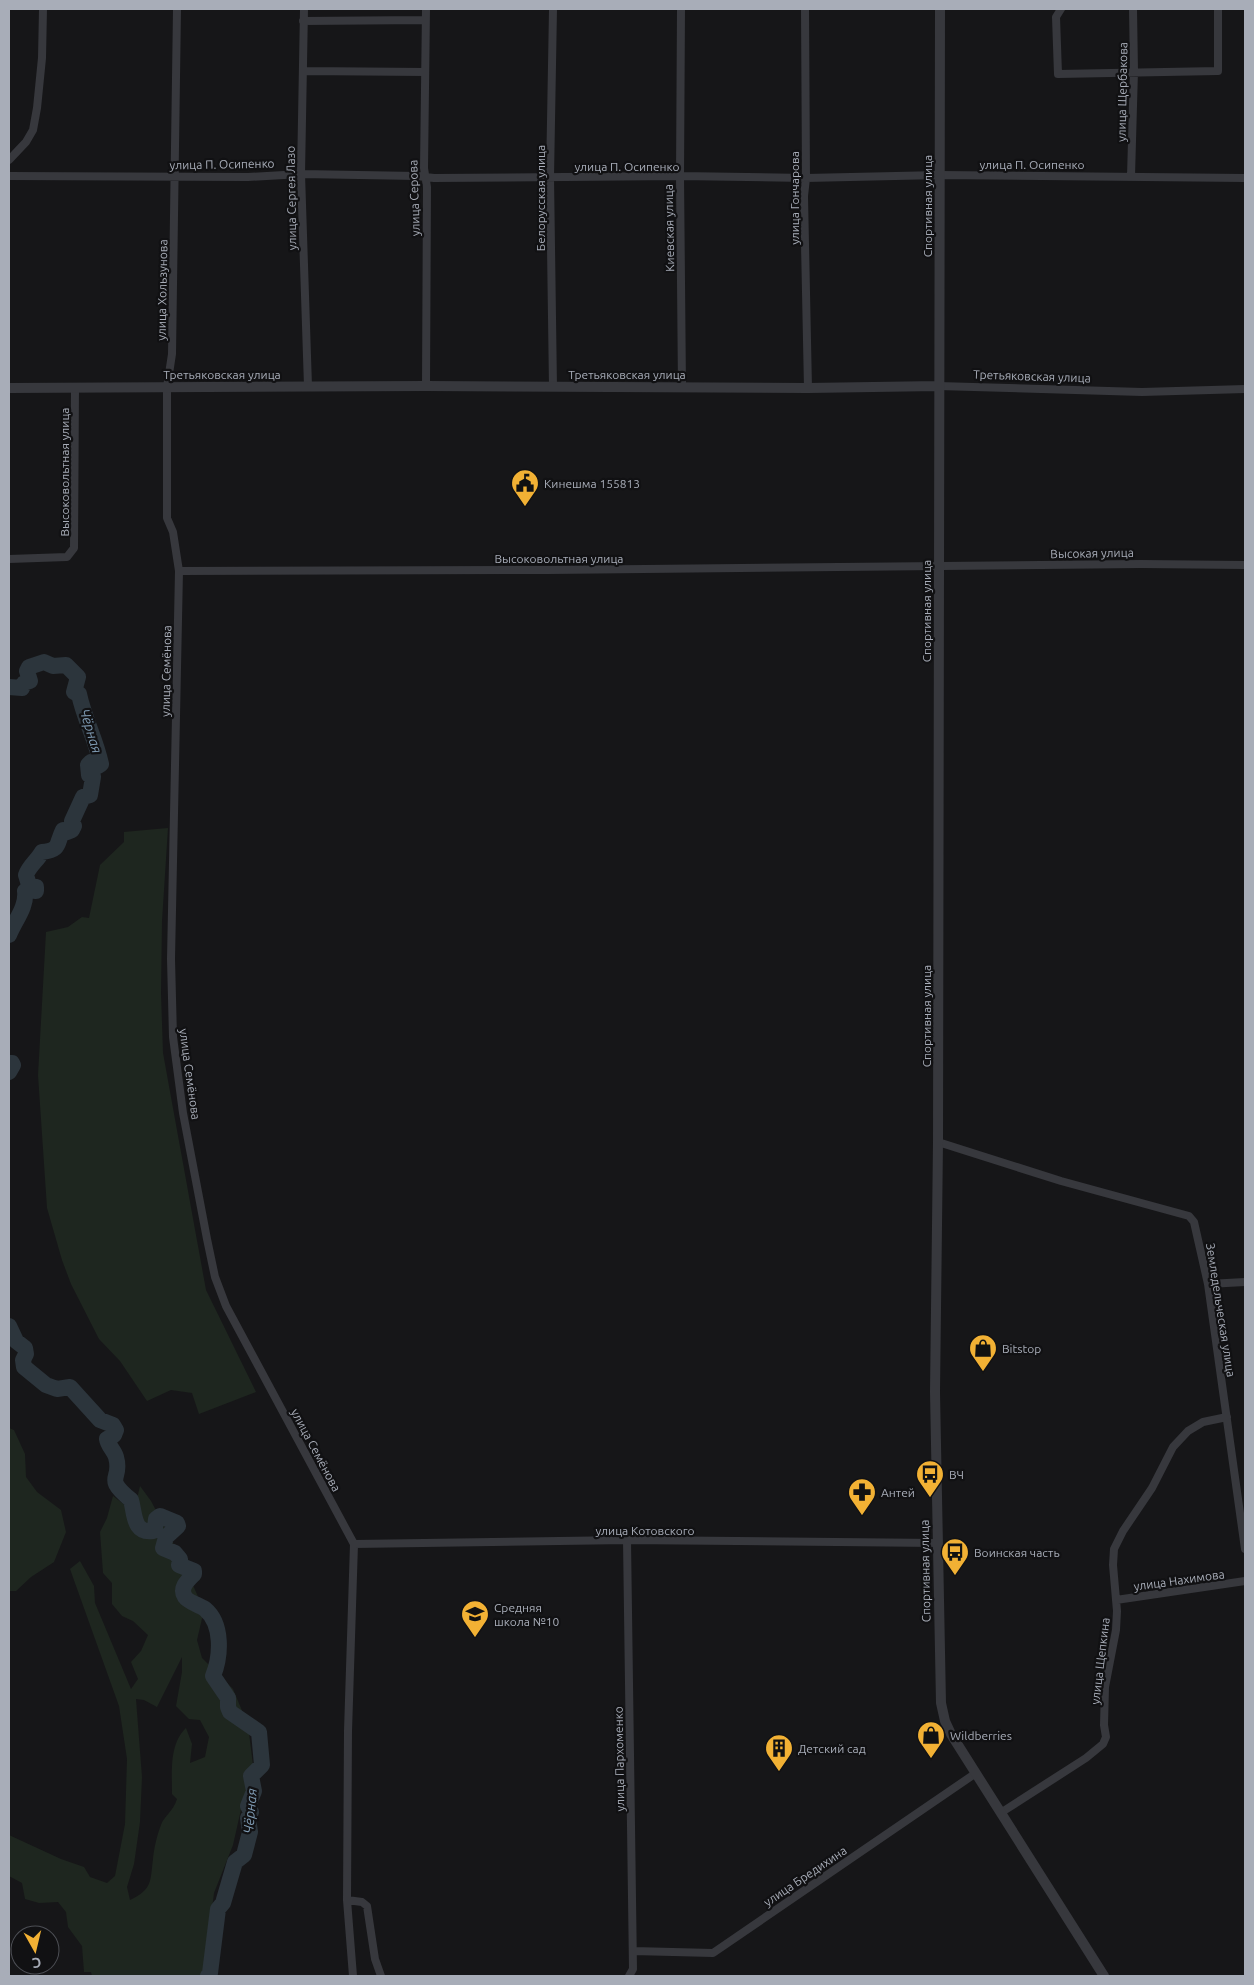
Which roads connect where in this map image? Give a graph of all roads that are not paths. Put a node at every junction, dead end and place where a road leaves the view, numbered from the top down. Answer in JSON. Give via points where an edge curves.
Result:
{"nodes":[{"id":1,"x":43,"y":9,"type":"edge"},
{"id":2,"x":177,"y":9,"type":"edge"},
{"id":3,"x":304,"y":9,"type":"edge"},
{"id":4,"x":426,"y":9,"type":"edge"},
{"id":5,"x":554,"y":9,"type":"edge"},
{"id":6,"x":682,"y":9,"type":"edge"},
{"id":7,"x":805,"y":9,"type":"edge"},
{"id":8,"x":940,"y":9,"type":"edge"},
{"id":9,"x":1061,"y":9,"type":"edge"},
{"id":10,"x":1133,"y":9,"type":"edge"},
{"id":11,"x":1218,"y":9,"type":"edge"},
{"id":12,"x":425,"y":20,"type":"junction"},
{"id":13,"x":303,"y":21,"type":"junction"},
{"id":14,"x":303,"y":71,"type":"junction"},
{"id":15,"x":1134,"y":71,"type":"junction"},
{"id":16,"x":425,"y":72,"type":"junction"},
{"id":17,"x":9,"y":160,"type":"edge"},
{"id":18,"x":301,"y":174,"type":"junction"},
{"id":19,"x":940,"y":175,"type":"junction"},
{"id":20,"x":9,"y":176,"type":"edge"},
{"id":21,"x":175,"y":176,"type":"junction"},
{"id":22,"x":680,"y":176,"type":"junction"},
{"id":23,"x":1131,"y":176,"type":"junction"},
{"id":24,"x":426,"y":177,"type":"junction"},
{"id":25,"x":550,"y":177,"type":"junction"},
{"id":26,"x":806,"y":178,"type":"junction"},
{"id":27,"x":1245,"y":178,"type":"edge"},
{"id":28,"x":168,"y":386,"type":"junction"},
{"id":29,"x":308,"y":386,"type":"junction"},
{"id":30,"x":426,"y":386,"type":"junction"},
{"id":31,"x":938,"y":386,"type":"junction"},
{"id":32,"x":553,"y":387,"type":"junction"},
{"id":33,"x":682,"y":387,"type":"junction"},
{"id":34,"x":9,"y":388,"type":"edge"},
{"id":35,"x":75,"y":388,"type":"junction"},
{"id":36,"x":808,"y":388,"type":"junction"},
{"id":37,"x":1245,"y":389,"type":"edge"},
{"id":38,"x":9,"y":559,"type":"edge"},
{"id":39,"x":1245,"y":565,"type":"edge"},
{"id":40,"x":938,"y":566,"type":"junction"},
{"id":41,"x":179,"y":571,"type":"junction"},
{"id":42,"x":938,"y":1142,"type":"junction"},
{"id":43,"x":1245,"y":1282,"type":"edge"},
{"id":44,"x":1208,"y":1284,"type":"junction"},
{"id":45,"x":1227,"y":1418,"type":"junction"},
{"id":46,"x":627,"y":1540,"type":"junction"},
{"id":47,"x":937,"y":1543,"type":"junction"},
{"id":48,"x":354,"y":1544,"type":"junction"},
{"id":49,"x":1245,"y":1549,"type":"edge"},
{"id":50,"x":1245,"y":1582,"type":"edge"},
{"id":51,"x":1116,"y":1600,"type":"junction"},
{"id":52,"x":976,"y":1773,"type":"junction"},
{"id":53,"x":1002,"y":1812,"type":"junction"},
{"id":54,"x":347,"y":1900,"type":"junction"},
{"id":55,"x":633,"y":1951,"type":"junction"},
{"id":56,"x":353,"y":1976,"type":"edge"},
{"id":57,"x":381,"y":1976,"type":"edge"},
{"id":58,"x":629,"y":1976,"type":"edge"},
{"id":59,"x":1104,"y":1976,"type":"edge"}],
"edges":[{"from":1,"to":17,"type":"street","via":[[42,58],[33,130]]},
{"from":2,"to":21,"type":"street","name":"улица Хользунова"},
{"from":3,"to":13,"type":"street","name":"улица Сергея Лазо"},
{"from":4,"to":12,"type":"street","name":"улица Серова"},
{"from":5,"to":25,"type":"street","name":"Белорусская улица"},
{"from":6,"to":22,"type":"street","name":"Киевская улица"},
{"from":7,"to":26,"type":"street","name":"улица Гончарова"},
{"from":8,"to":19,"type":"street","name":"Спортивная улица"},
{"from":9,"to":15,"type":"street","via":[[1056,17],[1058,74]]},
{"from":10,"to":15,"type":"street","name":"улица Щербакова"},
{"from":11,"to":15,"type":"street","via":[[1218,71]]},
{"from":12,"to":13,"type":"street"},
{"from":12,"to":16,"type":"street","name":"улица Серова"},
{"from":13,"to":14,"type":"street","name":"улица Сергея Лазо"},
{"from":14,"to":16,"type":"street"},
{"from":14,"to":18,"type":"street","name":"улица Сергея Лазо"},
{"from":15,"to":23,"type":"street","name":"улица Щербакова"},
{"from":16,"to":24,"type":"street","name":"улица Серова"},
{"from":18,"to":21,"type":"street","name":"улица П. Осипенко"},
{"from":18,"to":24,"type":"street","name":"улица П. Осипенко"},
{"from":18,"to":29,"type":"street","name":"улица Сергея Лазо"},
{"from":19,"to":23,"type":"street","name":"улица П. Осипенко"},
{"from":19,"to":26,"type":"street","name":"улица П. Осипенко"},
{"from":19,"to":31,"type":"street","name":"Спортивная улица"},
{"from":20,"to":21,"type":"street","name":"улица П. Осипенко"},
{"from":21,"to":28,"type":"street","name":"улица Хользунова","via":[[172,354]]},
{"from":22,"to":25,"type":"street","name":"улица П. Осипенко"},
{"from":22,"to":26,"type":"street","name":"улица П. Осипенко"},
{"from":22,"to":33,"type":"street","name":"Киевская улица"},
{"from":23,"to":27,"type":"street","name":"улица П. Осипенко"},
{"from":24,"to":25,"type":"street","name":"улица П. Осипенко"},
{"from":24,"to":30,"type":"street","name":"улица Серова"},
{"from":25,"to":32,"type":"street","name":"Белорусская улица"},
{"from":26,"to":36,"type":"street","name":"улица Гончарова"},
{"from":28,"to":29,"type":"street","name":"Третьяковская улица"},
{"from":28,"to":35,"type":"street","name":"Третьяковская улица"},
{"from":28,"to":41,"type":"street","name":"улица Хользунова","via":[[167,518]]},
{"from":29,"to":30,"type":"street","name":"Третьяковская улица"},
{"from":30,"to":32,"type":"street","name":"Третьяковская улица"},
{"from":31,"to":36,"type":"street","name":"Третьяковская улица"},
{"from":31,"to":37,"type":"street","name":"Третьяковская улица","via":[[1142,392]]},
{"from":31,"to":40,"type":"street","name":"Спортивная улица"},
{"from":32,"to":33,"type":"street","name":"Третьяковская улица"},
{"from":33,"to":36,"type":"street","name":"Третьяковская улица"},
{"from":34,"to":35,"type":"street","name":"Третьяковская улица"},
{"from":35,"to":38,"type":"street","name":"Высоковольтная улица","via":[[74,548],[67,557]]},
{"from":39,"to":40,"type":"street","name":"Высокая улица"},
{"from":40,"to":41,"type":"street","name":"Высоковольтная улица"},
{"from":40,"to":42,"type":"street","name":"Спортивная улица"},
{"from":41,"to":48,"type":"street","name":"улица Семёнова","via":[[171,991],[173,1037],[183,1112],[213,1268],[226,1306]]},
{"from":42,"to":44,"type":"street","name":"Земледельческая улица","via":[[1061,1181],[1189,1216],[1194,1222]]},
{"from":42,"to":47,"type":"street","name":"Спортивная улица"},
{"from":43,"to":44,"type":"street"},
{"from":44,"to":45,"type":"street","name":"Земледельческая улица"},
{"from":45,"to":49,"type":"street","name":"Земледельческая улица"},
{"from":45,"to":51,"type":"street","name":"улица Щепкина","via":[[1203,1422],[1188,1431],[1173,1447],[1114,1549]]},
{"from":46,"to":47,"type":"street","name":"улица Котовского"},
{"from":46,"to":48,"type":"street","name":"улица Котовского"},
{"from":46,"to":55,"type":"street","name":"улица Пархоменко"},
{"from":47,"to":52,"type":"street","name":"Спортивная улица","via":[[942,1710],[951,1734]]},
{"from":48,"to":54,"type":"street"},
{"from":50,"to":51,"type":"street","name":"улица Нахимова"},
{"from":51,"to":53,"type":"street","name":"улица Щепкина","via":[[1116,1630],[1106,1687],[1106,1737],[1103,1744]]},
{"from":52,"to":53,"type":"street","name":"Спортивная улица"},
{"from":52,"to":55,"type":"street","name":"улица Бредихина","via":[[713,1953]]},
{"from":53,"to":59,"type":"street","name":"Спортивная улица"},
{"from":54,"to":56,"type":"street"},
{"from":54,"to":57,"type":"street","via":[[367,1906],[375,1959]]},
{"from":55,"to":58,"type":"street","name":"улица Пархоменко","via":[[633,1969]]}]}
